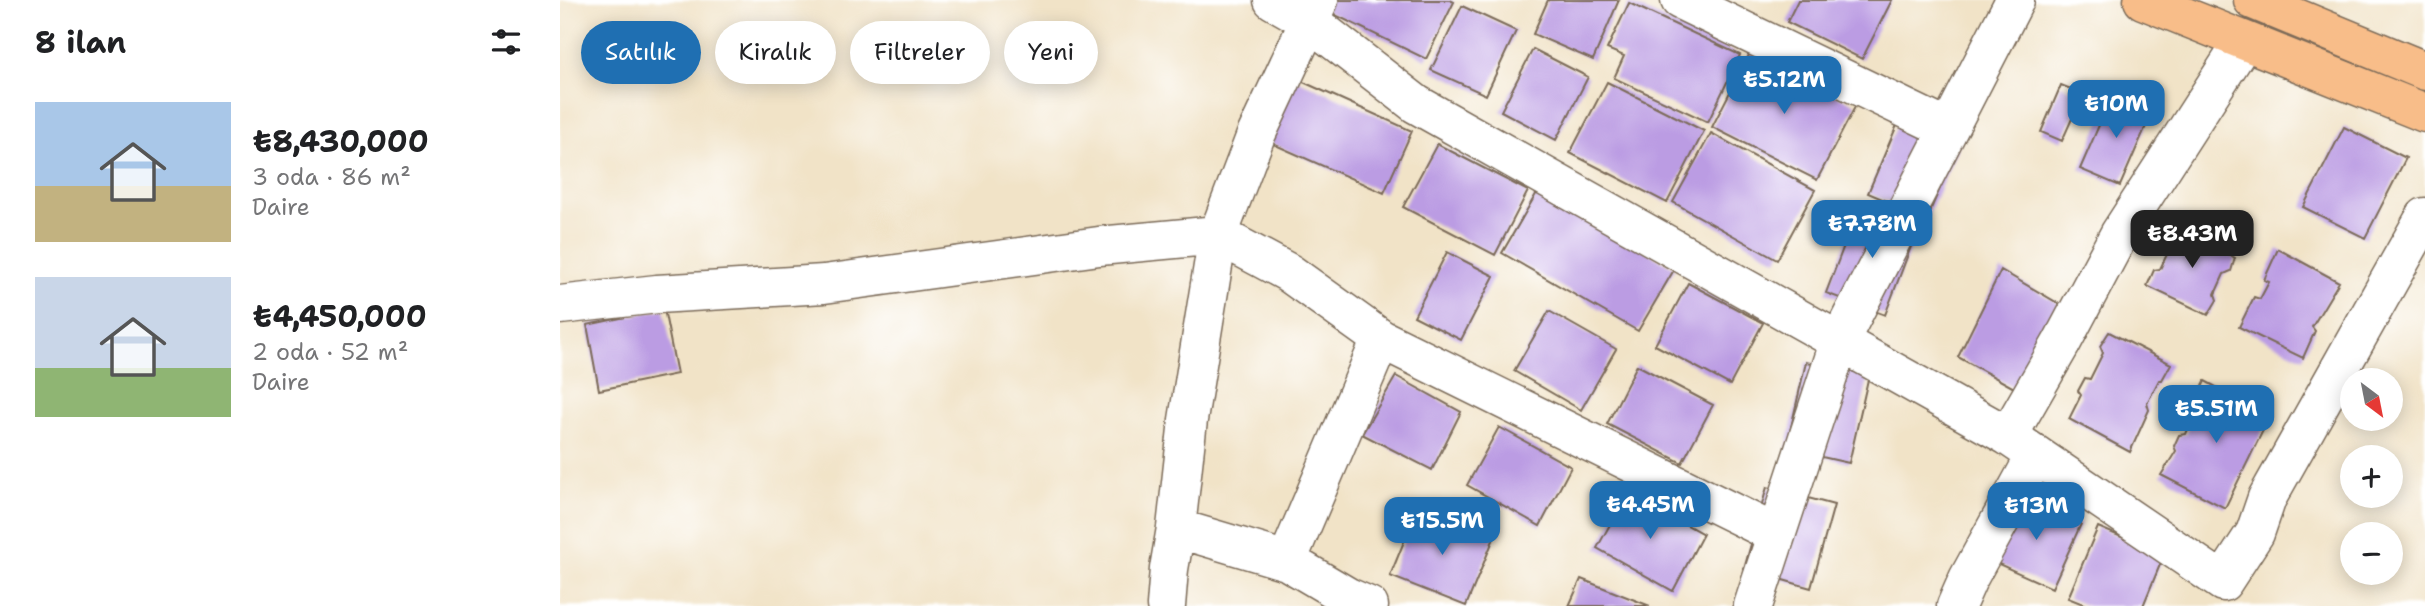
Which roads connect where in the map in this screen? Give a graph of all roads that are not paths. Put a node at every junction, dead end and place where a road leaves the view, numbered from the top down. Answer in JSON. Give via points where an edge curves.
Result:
{"nodes":[{"id":1,"x":1273,"y":0,"type":"edge"},
{"id":2,"x":1680,"y":0,"type":"edge"},
{"id":3,"x":2015,"y":0,"type":"edge"},
{"id":4,"x":2143,"y":0,"type":"edge"},
{"id":5,"x":2253,"y":0,"type":"edge"},
{"id":6,"x":1314,"y":10,"type":"edge"},
{"id":7,"x":2244,"y":41,"type":"junction"},
{"id":8,"x":2423,"y":66,"type":"edge"},
{"id":9,"x":2425,"y":113,"type":"edge"},
{"id":10,"x":1948,"y":130,"type":"junction"},
{"id":11,"x":2425,"y":217,"type":"edge"},
{"id":12,"x":1218,"y":236,"type":"junction"},
{"id":13,"x":560,"y":305,"type":"edge"},
{"id":14,"x":1381,"y":339,"type":"junction"},
{"id":15,"x":1840,"y":340,"type":"junction"},
{"id":16,"x":2022,"y":446,"type":"junction"},
{"id":17,"x":1176,"y":528,"type":"junction"},
{"id":18,"x":1776,"y":534,"type":"junction"},
{"id":19,"x":1287,"y":561,"type":"junction"},
{"id":20,"x":1166,"y":606,"type":"edge"},
{"id":21,"x":1369,"y":606,"type":"edge"},
{"id":22,"x":1753,"y":606,"type":"edge"},
{"id":23,"x":1956,"y":606,"type":"edge"}],
"edges":[{"from":1,"to":6,"type":"street"},
{"from":2,"to":10,"type":"street"},
{"from":3,"to":10,"type":"street"},
{"from":4,"to":7,"type":"main road"},
{"from":5,"to":8,"type":"main road"},
{"from":6,"to":12,"type":"street","via":[[1256,135]]},
{"from":6,"to":15,"type":"street","via":[[1416,104]]},
{"from":7,"to":9,"type":"main road"},
{"from":7,"to":16,"type":"street","via":[[2120,233],[2062,342]]},
{"from":10,"to":15,"type":"street"},
{"from":11,"to":16,"type":"street","via":[[2267,498],[2255,533],[2223,582]]},
{"from":12,"to":13,"type":"street","via":[[1099,246],[824,284]]},
{"from":12,"to":14,"type":"street","via":[[1289,274]]},
{"from":12,"to":17,"type":"street"},
{"from":14,"to":18,"type":"street"},
{"from":14,"to":19,"type":"street"},
{"from":15,"to":16,"type":"street"},
{"from":15,"to":18,"type":"street"},
{"from":16,"to":23,"type":"street"},
{"from":17,"to":19,"type":"street"},
{"from":17,"to":20,"type":"street"},
{"from":18,"to":22,"type":"street"},
{"from":19,"to":21,"type":"street"}]}
